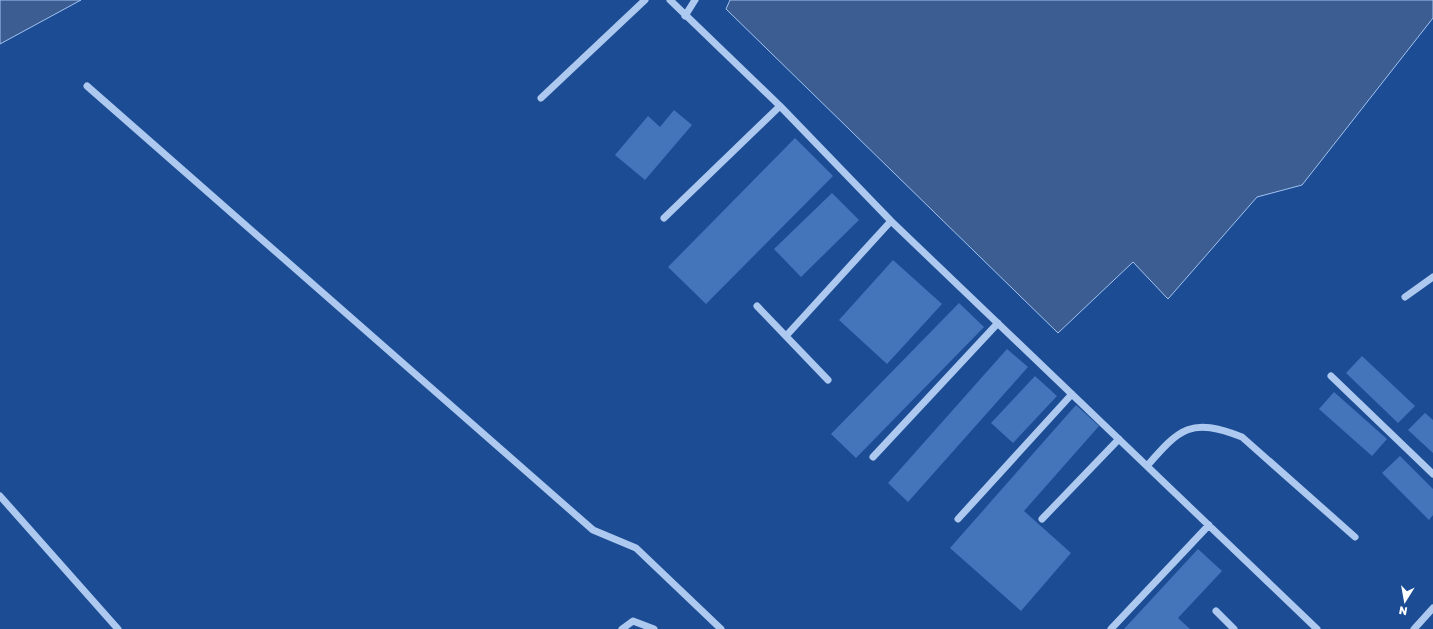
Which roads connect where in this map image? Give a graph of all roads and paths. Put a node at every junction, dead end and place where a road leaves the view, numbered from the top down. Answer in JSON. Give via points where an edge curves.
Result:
{"nodes":[{"id":1,"x":645,"y":0,"type":"edge"},
{"id":2,"x":670,"y":0,"type":"edge"},
{"id":3,"x":694,"y":0,"type":"edge"},
{"id":4,"x":685,"y":16,"type":"junction"},
{"id":5,"x":87,"y":86,"type":"dead end"},
{"id":6,"x":541,"y":98,"type":"dead end"},
{"id":7,"x":780,"y":106,"type":"junction"},
{"id":8,"x":664,"y":218,"type":"dead end"},
{"id":9,"x":891,"y":222,"type":"junction"},
{"id":10,"x":1433,"y":278,"type":"edge"},
{"id":11,"x":1405,"y":297,"type":"dead end"},
{"id":12,"x":757,"y":306,"type":"dead end"},
{"id":13,"x":998,"y":324,"type":"junction"},
{"id":14,"x":786,"y":336,"type":"junction"},
{"id":15,"x":1331,"y":376,"type":"dead end"},
{"id":16,"x":828,"y":380,"type":"dead end"},
{"id":17,"x":1072,"y":394,"type":"junction"},
{"id":18,"x":1119,"y":439,"type":"junction"},
{"id":19,"x":873,"y":457,"type":"dead end"},
{"id":20,"x":1147,"y":466,"type":"junction"},
{"id":21,"x":1433,"y":474,"type":"edge"},
{"id":22,"x":0,"y":496,"type":"edge"},
{"id":23,"x":1042,"y":518,"type":"dead end"},
{"id":24,"x":958,"y":519,"type":"dead end"},
{"id":25,"x":1209,"y":526,"type":"junction"},
{"id":26,"x":1355,"y":537,"type":"dead end"},
{"id":27,"x":1433,"y":608,"type":"edge"},
{"id":28,"x":1216,"y":611,"type":"dead end"},
{"id":29,"x":118,"y":629,"type":"edge"},
{"id":30,"x":622,"y":629,"type":"edge"},
{"id":31,"x":654,"y":629,"type":"edge"},
{"id":32,"x":721,"y":629,"type":"edge"},
{"id":33,"x":1111,"y":629,"type":"edge"},
{"id":34,"x":1234,"y":629,"type":"edge"},
{"id":35,"x":1317,"y":629,"type":"edge"},
{"id":36,"x":1414,"y":629,"type":"edge"}],
"edges":[{"from":1,"to":6,"type":"lane"},
{"from":2,"to":4,"type":"lane"},
{"from":3,"to":4,"type":"lane"},
{"from":4,"to":7,"type":"lane"},
{"from":5,"to":32,"type":"lane","via":[[593,530],[636,548]]},
{"from":7,"to":8,"type":"lane"},
{"from":7,"to":9,"type":"lane"},
{"from":9,"to":13,"type":"lane"},
{"from":9,"to":14,"type":"lane"},
{"from":10,"to":11,"type":"lane"},
{"from":12,"to":14,"type":"lane"},
{"from":13,"to":17,"type":"lane"},
{"from":13,"to":19,"type":"lane"},
{"from":14,"to":16,"type":"lane"},
{"from":15,"to":21,"type":"lane"},
{"from":17,"to":18,"type":"lane"},
{"from":17,"to":24,"type":"lane"},
{"from":18,"to":20,"type":"lane"},
{"from":18,"to":23,"type":"lane"},
{"from":20,"to":25,"type":"lane"},
{"from":20,"to":26,"type":"lane","via":[[1171,438],[1185,430],[1203,427],[1223,429],[1242,437]]},
{"from":22,"to":29,"type":"lane"},
{"from":25,"to":33,"type":"lane"},
{"from":25,"to":35,"type":"lane"},
{"from":27,"to":36,"type":"lane"},
{"from":28,"to":34,"type":"lane"},
{"from":30,"to":31,"type":"lane","via":[[634,621]]}]}
